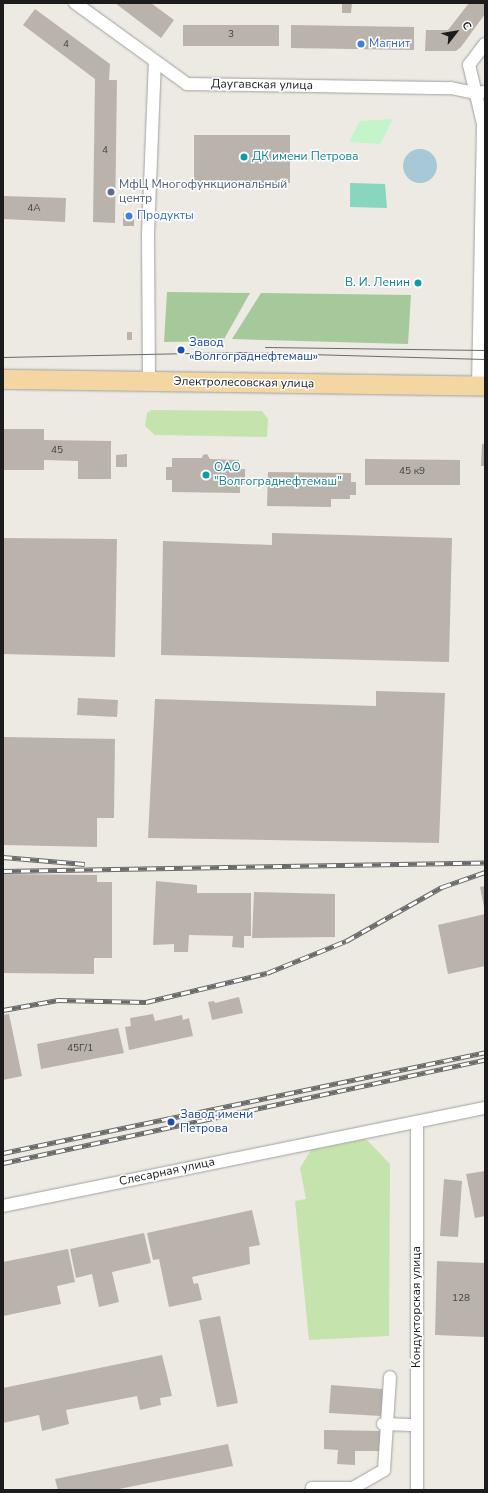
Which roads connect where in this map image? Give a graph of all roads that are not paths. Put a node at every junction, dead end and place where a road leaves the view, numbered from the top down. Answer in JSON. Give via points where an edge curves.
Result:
{"nodes":[{"id":1,"x":75,"y":3,"type":"edge"},
{"id":2,"x":485,"y":44,"type":"edge"},
{"id":3,"x":156,"y":61,"type":"junction"},
{"id":4,"x":480,"y":93,"type":"edge"},
{"id":5,"x":3,"y":379,"type":"edge"},
{"id":6,"x":149,"y":381,"type":"junction"},
{"id":7,"x":482,"y":386,"type":"edge"},
{"id":8,"x":485,"y":1108,"type":"edge"},
{"id":9,"x":417,"y":1124,"type":"junction"},
{"id":10,"x":3,"y":1206,"type":"edge"},
{"id":11,"x":390,"y":1377,"type":"dead end"},
{"id":12,"x":385,"y":1424,"type":"junction"},
{"id":13,"x":417,"y":1425,"type":"junction"},
{"id":14,"x":312,"y":1490,"type":"edge"},
{"id":15,"x":416,"y":1490,"type":"edge"}],
"edges":[{"from":1,"to":3,"type":"street","name":"Даугавская улица"},
{"from":2,"to":4,"type":"street","via":[[469,65]]},
{"from":3,"to":4,"type":"street","name":"Даугавская улица","via":[[187,84],[451,88]]},
{"from":3,"to":6,"type":"street","via":[[148,234]]},
{"from":4,"to":7,"type":"street","via":[[483,124]]},
{"from":5,"to":6,"type":"main road","name":"Электролесовская улица"},
{"from":6,"to":7,"type":"main road","name":"Электролесовская улица"},
{"from":8,"to":9,"type":"street","name":"Слесарная улица"},
{"from":9,"to":10,"type":"street","name":"Слесарная улица"},
{"from":9,"to":13,"type":"street","name":"Кондукторская улица"},
{"from":11,"to":12,"type":"street"},
{"from":12,"to":13,"type":"street"},
{"from":12,"to":14,"type":"street","via":[[384,1470],[352,1488]]},
{"from":13,"to":15,"type":"street","name":"Кондукторская улица"}]}
